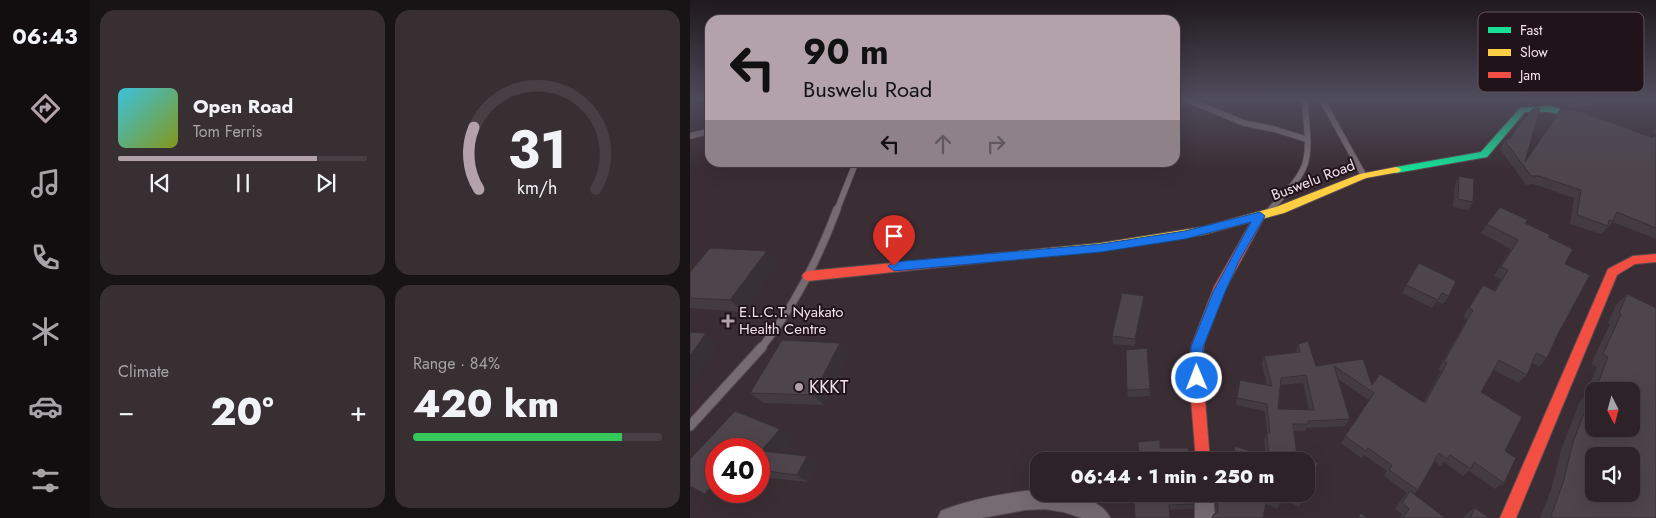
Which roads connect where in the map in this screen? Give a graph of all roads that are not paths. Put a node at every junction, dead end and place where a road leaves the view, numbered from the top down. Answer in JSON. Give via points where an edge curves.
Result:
{"nodes":[{"id":1,"x":1241,"y":122,"type":"edge"},
{"id":2,"x":1306,"y":122,"type":"edge"},
{"id":3,"x":1334,"y":122,"type":"edge"},
{"id":4,"x":1512,"y":122,"type":"edge"},
{"id":5,"x":705,"y":132,"type":"edge"},
{"id":6,"x":690,"y":136,"type":"edge"},
{"id":7,"x":1306,"y":139,"type":"junction"},
{"id":8,"x":854,"y":167,"type":"edge"},
{"id":9,"x":1364,"y":176,"type":"junction"},
{"id":10,"x":1263,"y":215,"type":"junction"},
{"id":11,"x":1656,"y":258,"type":"edge"},
{"id":12,"x":808,"y":276,"type":"junction"},
{"id":13,"x":690,"y":426,"type":"edge"},
{"id":14,"x":1202,"y":452,"type":"edge"},
{"id":15,"x":1204,"y":502,"type":"edge"},
{"id":16,"x":948,"y":518,"type":"edge"},
{"id":17,"x":1100,"y":518,"type":"edge"},
{"id":18,"x":1204,"y":518,"type":"edge"},
{"id":19,"x":1508,"y":518,"type":"edge"}],
"edges":[{"from":1,"to":7,"type":"lane"},
{"from":2,"to":7,"type":"lane"},
{"from":3,"to":9,"type":"lane"},
{"from":4,"to":9,"type":"street","name":"Buswelu Road","via":[[1484,155]]},
{"from":5,"to":6,"type":"lane"},
{"from":7,"to":10,"type":"lane","via":[[1305,164],[1297,178]]},
{"from":8,"to":12,"type":"lane"},
{"from":9,"to":10,"type":"street","name":"Buswelu Road"},
{"from":10,"to":12,"type":"street","name":"Buswelu Road","via":[[1185,235],[1101,248]]},
{"from":10,"to":14,"type":"street","via":[[1234,260],[1197,347],[1195,362]]},
{"from":11,"to":19,"type":"street","via":[[1641,256],[1628,260],[1612,272]]},
{"from":12,"to":13,"type":"lane","via":[[775,331],[731,384]]},
{"from":15,"to":18,"type":"street"},
{"from":16,"to":17,"type":"street","via":[[989,506],[1032,500],[1064,502],[1090,510]]}]}
